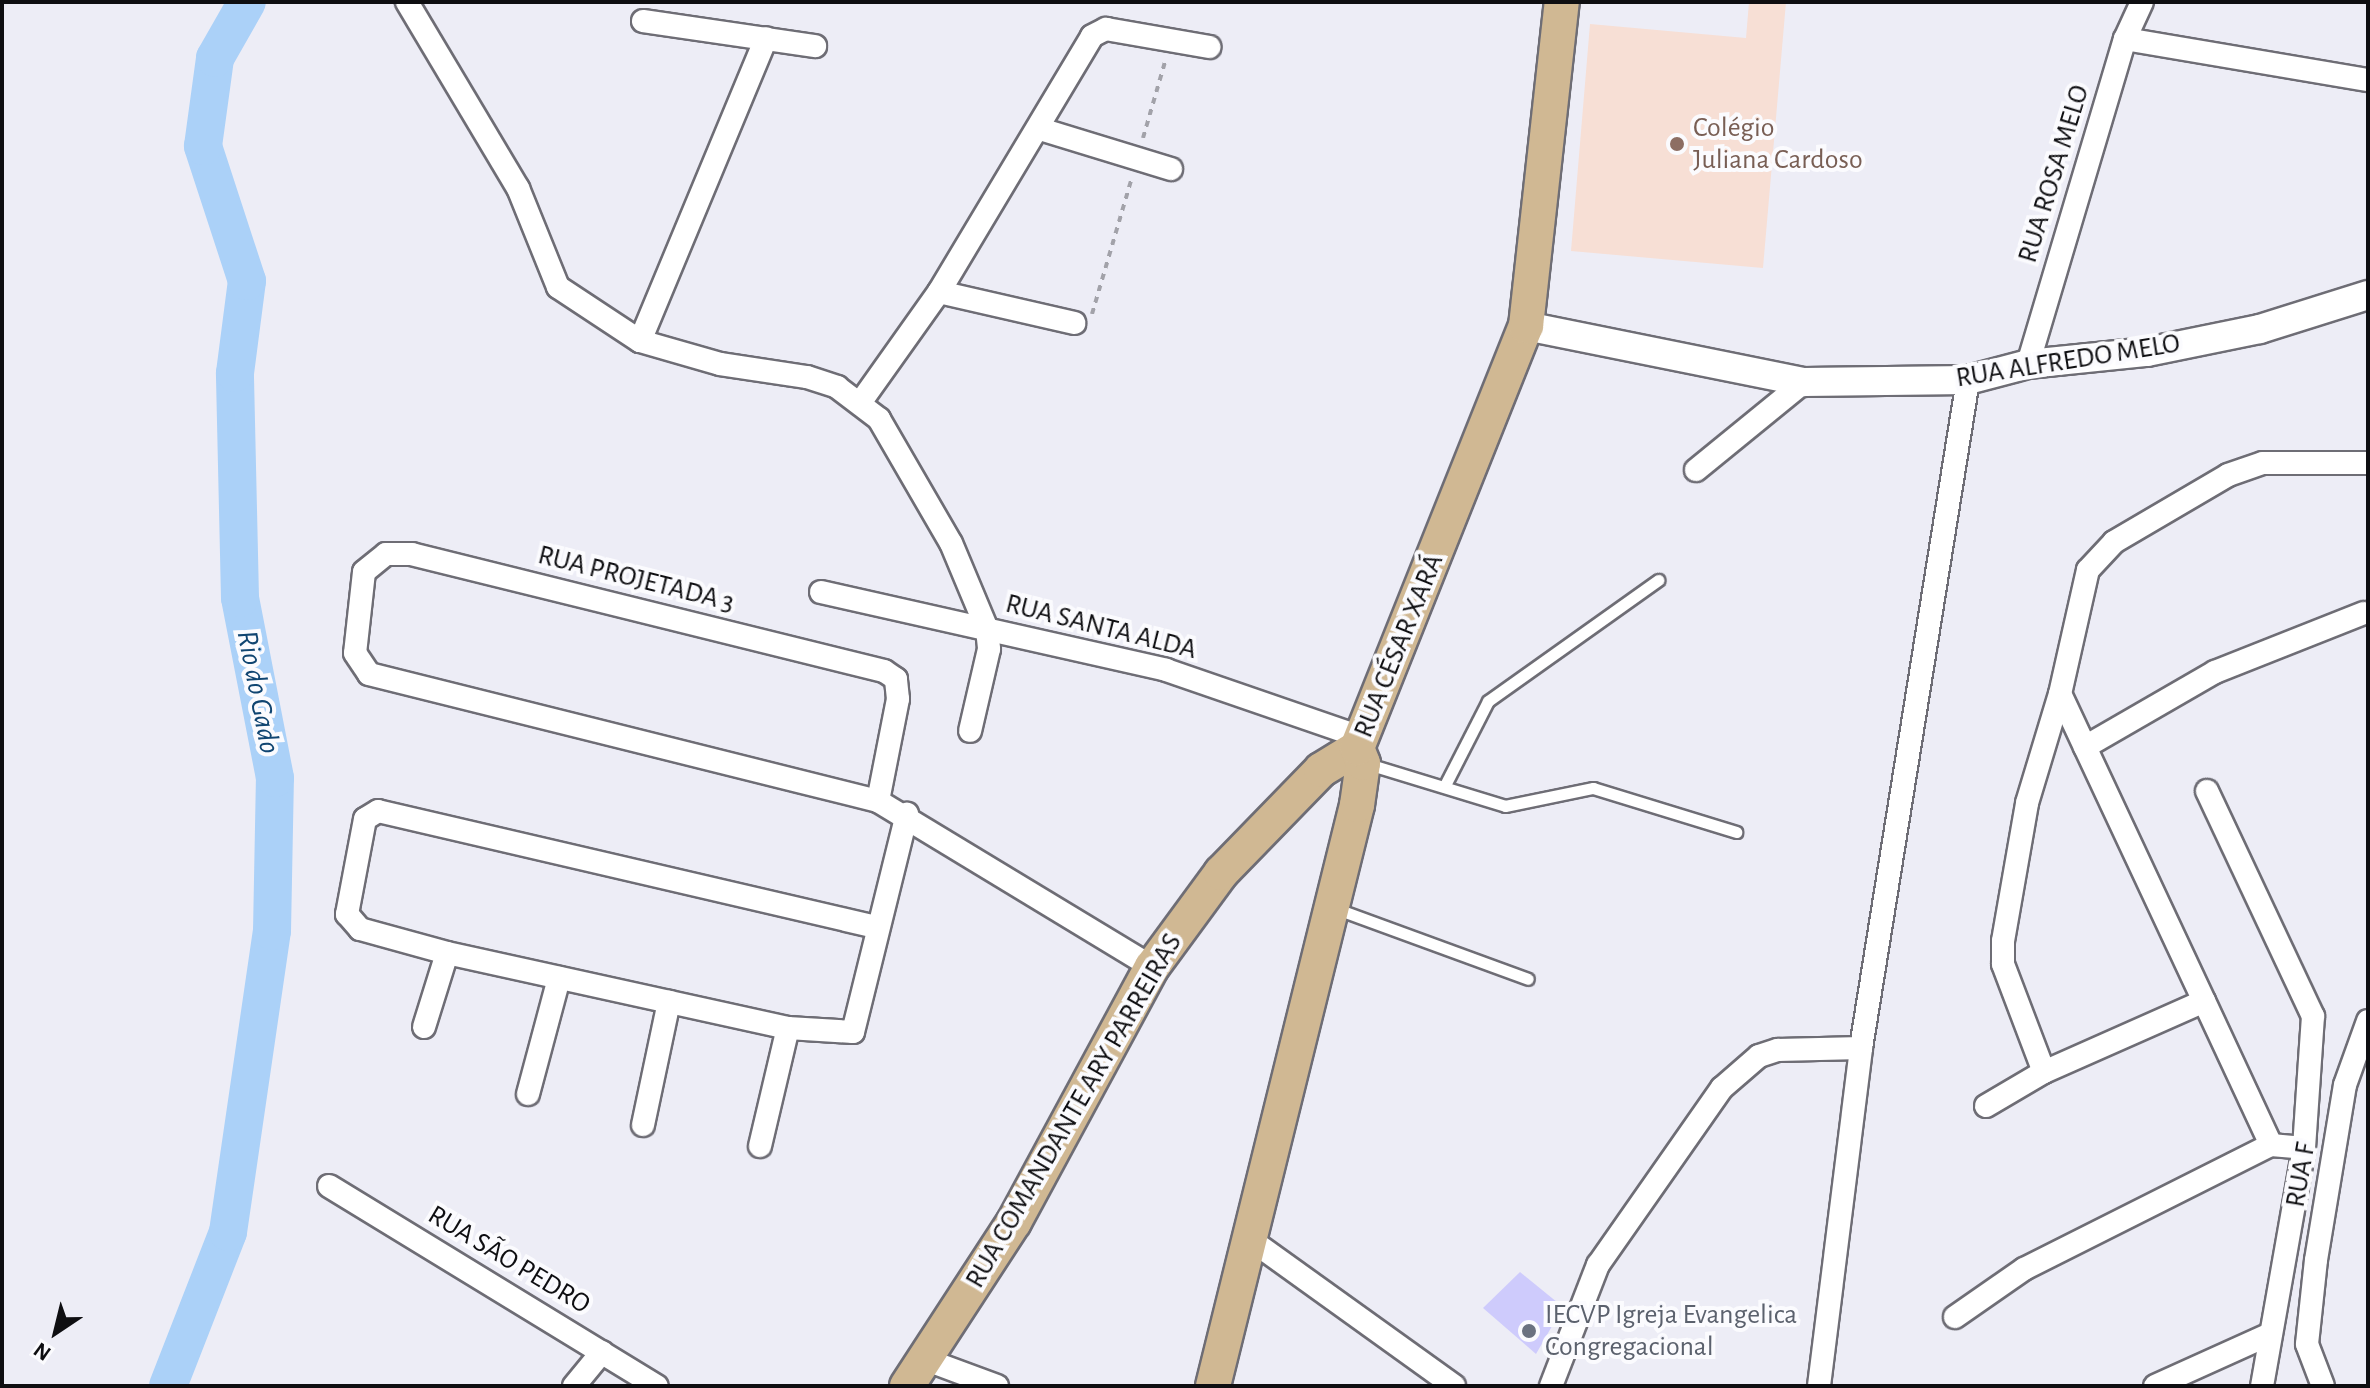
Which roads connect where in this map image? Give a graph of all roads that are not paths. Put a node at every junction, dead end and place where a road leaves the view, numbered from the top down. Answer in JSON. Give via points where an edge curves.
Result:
{"nodes":[{"id":1,"x":407,"y":2,"type":"edge"},
{"id":2,"x":1562,"y":2,"type":"edge"},
{"id":3,"x":2142,"y":2,"type":"edge"},
{"id":4,"x":643,"y":21,"type":"dead end"},
{"id":5,"x":766,"y":38,"type":"junction"},
{"id":6,"x":2125,"y":39,"type":"junction"},
{"id":7,"x":815,"y":46,"type":"dead end"},
{"id":8,"x":1209,"y":47,"type":"dead end"},
{"id":9,"x":2368,"y":80,"type":"edge"},
{"id":10,"x":1040,"y":129,"type":"junction"},
{"id":11,"x":1171,"y":169,"type":"dead end"},
{"id":12,"x":939,"y":292,"type":"junction"},
{"id":13,"x":2368,"y":295,"type":"edge"},
{"id":14,"x":1074,"y":323,"type":"road end"},
{"id":15,"x":1526,"y":326,"type":"junction"},
{"id":16,"x":640,"y":341,"type":"junction"},
{"id":17,"x":2028,"y":364,"type":"junction"},
{"id":18,"x":1968,"y":380,"type":"junction"},
{"id":19,"x":1804,"y":382,"type":"junction"},
{"id":20,"x":860,"y":403,"type":"junction"},
{"id":21,"x":2368,"y":463,"type":"edge"},
{"id":22,"x":1696,"y":470,"type":"dead end"},
{"id":23,"x":1658,"y":580,"type":"dead end"},
{"id":24,"x":821,"y":592,"type":"dead end"},
{"id":25,"x":2364,"y":613,"type":"dead end"},
{"id":26,"x":987,"y":629,"type":"junction"},
{"id":27,"x":2060,"y":694,"type":"junction"},
{"id":28,"x":970,"y":731,"type":"dead end"},
{"id":29,"x":2085,"y":747,"type":"junction"},
{"id":30,"x":1360,"y":749,"type":"junction"},
{"id":31,"x":1307,"y":783,"type":"junction"},
{"id":32,"x":1445,"y":785,"type":"junction"},
{"id":33,"x":2207,"y":791,"type":"dead end"},
{"id":34,"x":878,"y":801,"type":"junction"},
{"id":35,"x":1357,"y":805,"type":"junction"},
{"id":36,"x":907,"y":814,"type":"junction"},
{"id":37,"x":1736,"y":832,"type":"dead end"},
{"id":38,"x":1332,"y":907,"type":"junction"},
{"id":39,"x":876,"y":927,"type":"junction"},
{"id":40,"x":447,"y":953,"type":"junction"},
{"id":41,"x":1152,"y":967,"type":"junction"},
{"id":42,"x":559,"y":978,"type":"junction"},
{"id":43,"x":1528,"y":979,"type":"dead end"},
{"id":44,"x":2204,"y":1001,"type":"junction"},
{"id":45,"x":669,"y":1002,"type":"junction"},
{"id":46,"x":2368,"y":1021,"type":"edge"},
{"id":47,"x":424,"y":1027,"type":"dead end"},
{"id":48,"x":788,"y":1028,"type":"junction"},
{"id":49,"x":1861,"y":1048,"type":"junction"},
{"id":50,"x":2044,"y":1072,"type":"junction"},
{"id":51,"x":528,"y":1094,"type":"dead end"},
{"id":52,"x":1986,"y":1106,"type":"dead end"},
{"id":53,"x":643,"y":1125,"type":"dead end"},
{"id":54,"x":2271,"y":1145,"type":"junction"},
{"id":55,"x":760,"y":1146,"type":"dead end"},
{"id":56,"x":2304,"y":1148,"type":"junction"},
{"id":57,"x":329,"y":1186,"type":"dead end"},
{"id":58,"x":1251,"y":1240,"type":"junction"},
{"id":59,"x":1955,"y":1317,"type":"dead end"},
{"id":60,"x":2268,"y":1335,"type":"junction"},
{"id":61,"x":602,"y":1352,"type":"junction"},
{"id":62,"x":916,"y":1373,"type":"edge"},
{"id":63,"x":574,"y":1386,"type":"edge"},
{"id":64,"x":657,"y":1386,"type":"edge"},
{"id":65,"x":997,"y":1386,"type":"edge"},
{"id":66,"x":1213,"y":1386,"type":"edge"},
{"id":67,"x":1454,"y":1386,"type":"edge"},
{"id":68,"x":1551,"y":1386,"type":"edge"},
{"id":69,"x":1819,"y":1386,"type":"edge"},
{"id":70,"x":2155,"y":1386,"type":"edge"},
{"id":71,"x":2262,"y":1386,"type":"edge"},
{"id":72,"x":2323,"y":1386,"type":"edge"}],
"edges":[{"from":1,"to":16,"type":"street","via":[[518,188],[558,287]]},
{"from":2,"to":15,"type":"main road","name":"RUA CÉSAR XARÁ"},
{"from":3,"to":6,"type":"street","name":"RUA ROSA MELO"},
{"from":4,"to":5,"type":"street"},
{"from":5,"to":7,"type":"street"},
{"from":5,"to":16,"type":"street"},
{"from":6,"to":9,"type":"street"},
{"from":6,"to":17,"type":"street","name":"RUA ROSA MELO"},
{"from":8,"to":10,"type":"street","via":[[1099,30],[1085,43]]},
{"from":10,"to":11,"type":"street"},
{"from":10,"to":12,"type":"street"},
{"from":12,"to":14,"type":"street"},
{"from":12,"to":20,"type":"street"},
{"from":13,"to":17,"type":"street","name":"RUA ALFREDO MELO","via":[[2260,329],[2147,352]]},
{"from":15,"to":19,"type":"street","name":"RUA ALFREDO MELO"},
{"from":15,"to":30,"type":"main road","name":"RUA CÉSAR XARÁ"},
{"from":16,"to":20,"type":"street","via":[[720,364],[807,377]]},
{"from":17,"to":18,"type":"street","name":"RUA ALFREDO MELO"},
{"from":18,"to":19,"type":"street","name":"RUA ALFREDO MELO"},
{"from":18,"to":49,"type":"street"},
{"from":19,"to":22,"type":"street"},
{"from":20,"to":26,"type":"street","via":[[879,419],[928,501]]},
{"from":21,"to":27,"type":"street","via":[[2244,468],[2114,542],[2088,570]]},
{"from":23,"to":32,"type":"lane","via":[[1488,701]]},
{"from":24,"to":26,"type":"street","name":"RUA SANTA ALDA"},
{"from":25,"to":29,"type":"street","via":[[2215,672]]},
{"from":26,"to":28,"type":"street","via":[[989,649]]},
{"from":26,"to":30,"type":"street","name":"RUA SANTA ALDA","via":[[1166,670]]},
{"from":27,"to":29,"type":"street"},
{"from":27,"to":50,"type":"street","via":[[2027,803],[2003,941],[2003,964]]},
{"from":29,"to":44,"type":"street"},
{"from":30,"to":31,"type":"main road","name":"RUA COMANDANTE ARY PARREIRAS"},
{"from":30,"to":32,"type":"lane"},
{"from":30,"to":35,"type":"main road","name":"RUA CÉSAR XARÁ"},
{"from":31,"to":35,"type":"main road","via":[[1334,787]]},
{"from":31,"to":41,"type":"main road","name":"RUA COMANDANTE ARY PARREIRAS","via":[[1221,873]]},
{"from":32,"to":37,"type":"lane","via":[[1483,801],[1525,806],[1593,788]]},
{"from":33,"to":56,"type":"street","via":[[2313,1016]]},
{"from":34,"to":34,"type":"street","name":"RUA PROJETADA 3","via":[[384,679],[362,667],[355,653],[364,572],[386,554],[412,554],[884,671],[896,679],[898,699]]},
{"from":34,"to":36,"type":"street"},
{"from":35,"to":38,"type":"main road","name":"RUA CÉSAR XARÁ"},
{"from":36,"to":39,"type":"street"},
{"from":36,"to":41,"type":"street"},
{"from":38,"to":43,"type":"lane"},
{"from":38,"to":58,"type":"main road","name":"RUA CÉSAR XARÁ"},
{"from":39,"to":40,"type":"street","via":[[370,814],[349,921]]},
{"from":39,"to":48,"type":"street","via":[[853,1032]]},
{"from":40,"to":42,"type":"street"},
{"from":40,"to":47,"type":"street"},
{"from":41,"to":62,"type":"main road","name":"RUA COMANDANTE ARY PARREIRAS","via":[[1014,1222]]},
{"from":42,"to":45,"type":"street"},
{"from":42,"to":51,"type":"street"},
{"from":44,"to":50,"type":"street"},
{"from":44,"to":54,"type":"street"},
{"from":45,"to":48,"type":"street"},
{"from":45,"to":53,"type":"street"},
{"from":46,"to":72,"type":"street","name":"RUA F","via":[[2345,1085],[2307,1344]]},
{"from":48,"to":55,"type":"street"},
{"from":49,"to":68,"type":"street","via":[[1778,1050],[1759,1056],[1722,1088],[1598,1265]]},
{"from":49,"to":69,"type":"street"},
{"from":50,"to":52,"type":"street"},
{"from":54,"to":56,"type":"street"},
{"from":54,"to":59,"type":"street","via":[[2024,1269]]},
{"from":56,"to":60,"type":"street"},
{"from":57,"to":61,"type":"street","name":"RUA SÃO PEDRO"},
{"from":58,"to":66,"type":"main road","name":"RUA CÉSAR XARÁ"},
{"from":58,"to":67,"type":"street"},
{"from":60,"to":70,"type":"street"},
{"from":60,"to":71,"type":"street"},
{"from":61,"to":63,"type":"street"},
{"from":61,"to":64,"type":"street","name":"RUA SÃO PEDRO"},
{"from":62,"to":65,"type":"street"}]}
